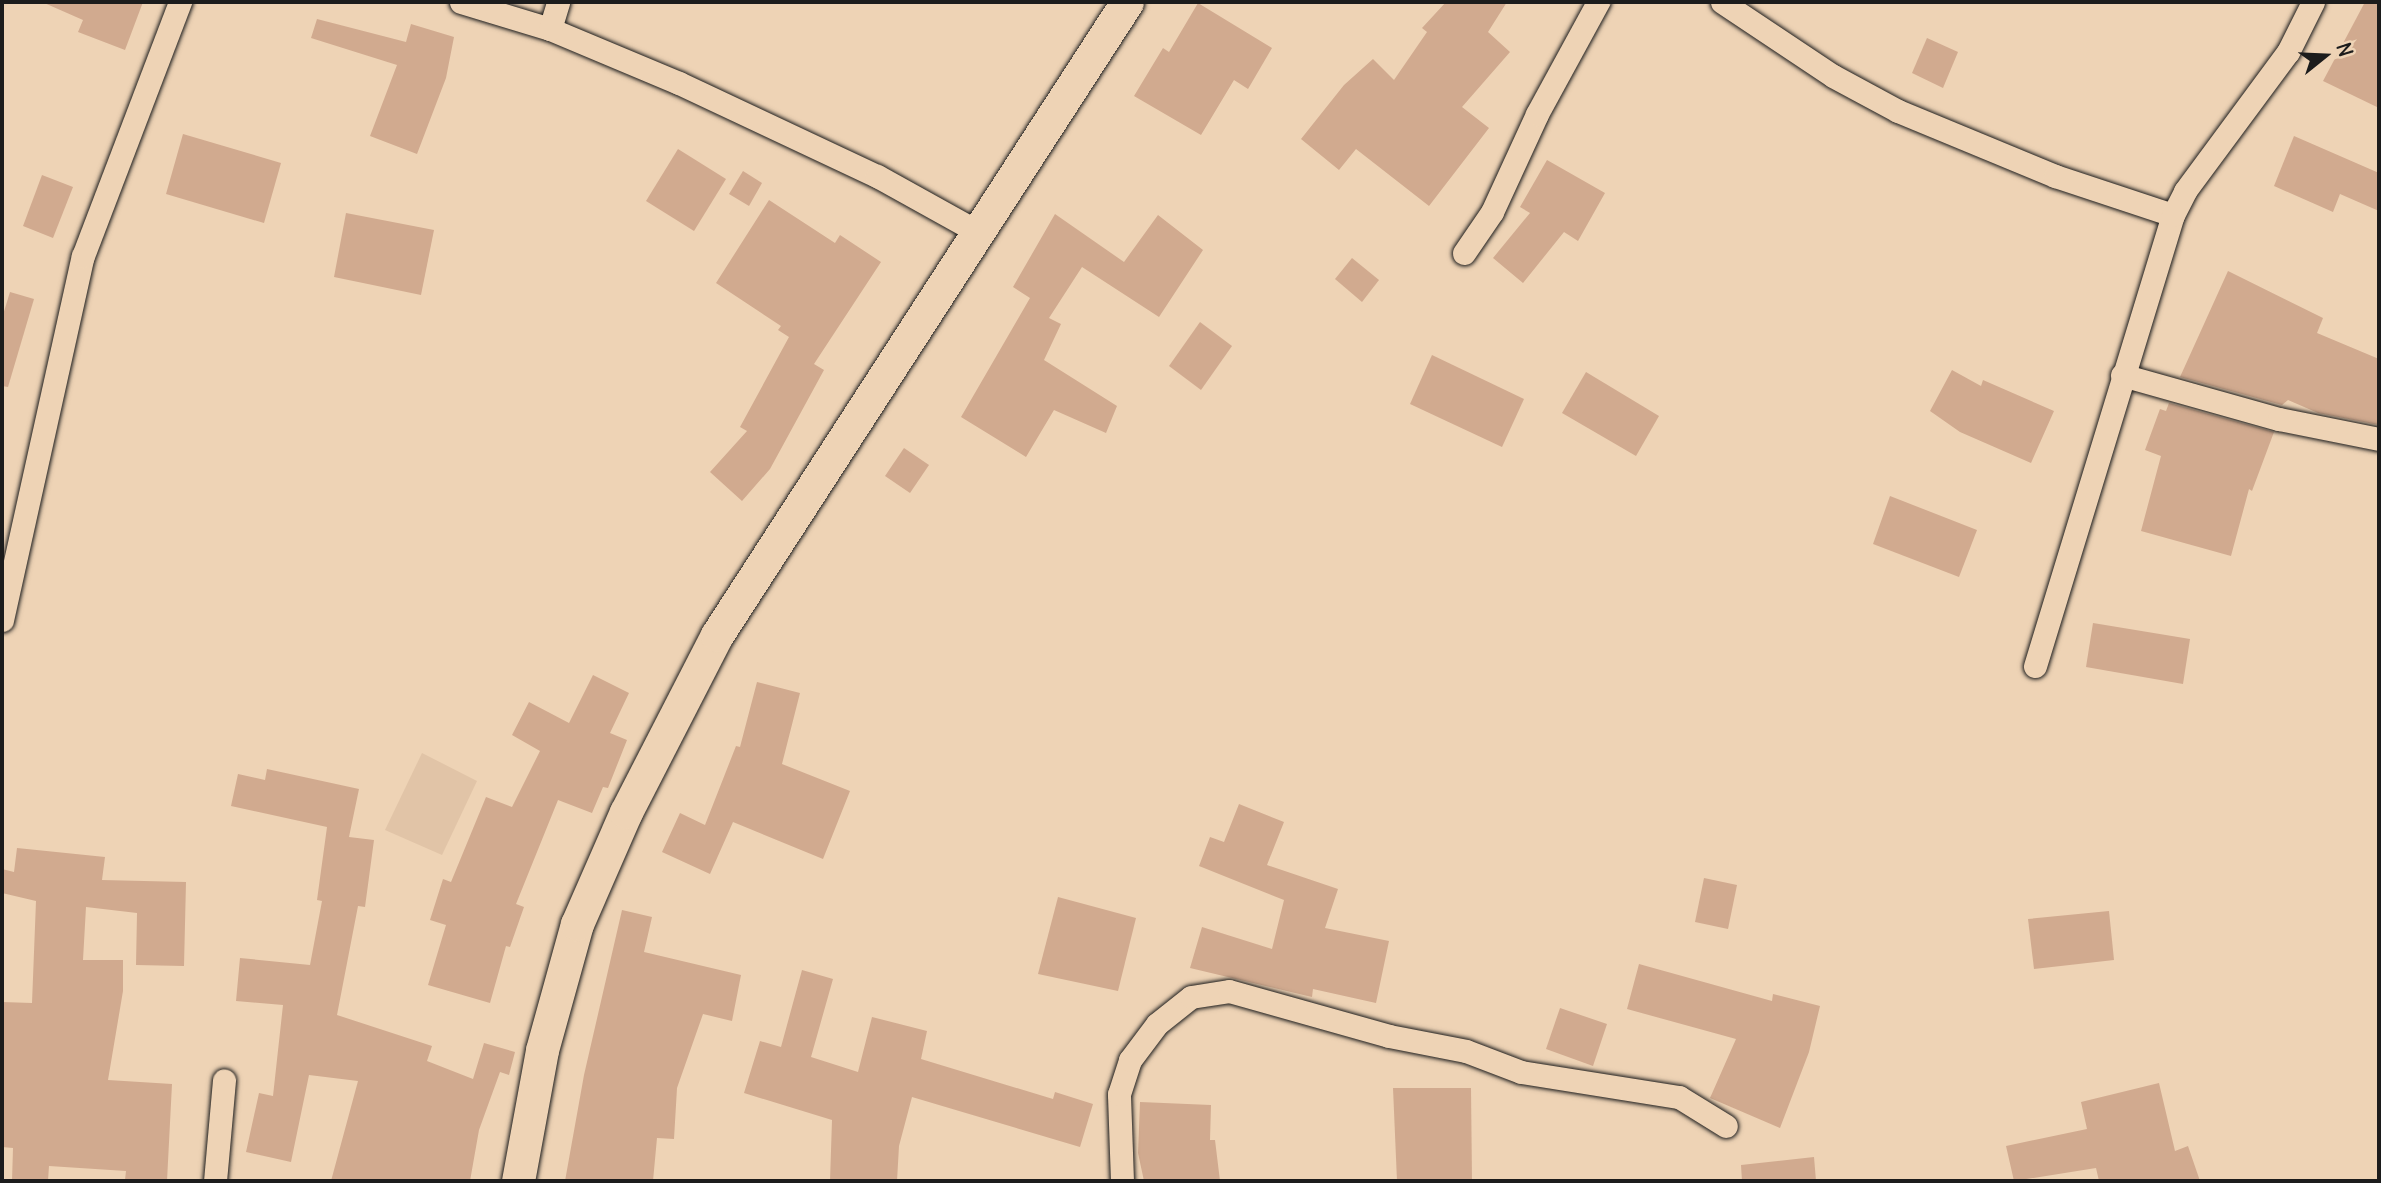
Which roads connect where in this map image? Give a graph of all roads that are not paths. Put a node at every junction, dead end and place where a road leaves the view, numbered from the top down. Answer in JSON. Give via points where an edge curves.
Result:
{"nodes":[{"id":1,"x":180,"y":2,"type":"edge"},
{"id":2,"x":461,"y":2,"type":"edge"},
{"id":3,"x":558,"y":2,"type":"edge"},
{"id":4,"x":1128,"y":2,"type":"edge"},
{"id":5,"x":1598,"y":2,"type":"edge"},
{"id":6,"x":1722,"y":2,"type":"edge"},
{"id":7,"x":2313,"y":2,"type":"edge"},
{"id":8,"x":550,"y":29,"type":"junction"},
{"id":9,"x":2173,"y":215,"type":"junction"},
{"id":10,"x":978,"y":232,"type":"junction"},
{"id":11,"x":1464,"y":253,"type":"dead end"},
{"id":12,"x":2122,"y":375,"type":"junction"},
{"id":13,"x":2379,"y":439,"type":"edge"},
{"id":14,"x":2,"y":620,"type":"edge"},
{"id":15,"x":2035,"y":666,"type":"dead end"},
{"id":16,"x":224,"y":1080,"type":"dead end"},
{"id":17,"x":1726,"y":1126,"type":"dead end"},
{"id":18,"x":215,"y":1181,"type":"edge"},
{"id":19,"x":518,"y":1181,"type":"edge"},
{"id":20,"x":1122,"y":1181,"type":"edge"}],
"edges":[{"from":1,"to":14,"type":"street","via":[[83,256]]},
{"from":2,"to":8,"type":"street"},
{"from":3,"to":8,"type":"street"},
{"from":4,"to":10,"type":"street"},
{"from":5,"to":11,"type":"street","via":[[1537,114],[1492,212]]},
{"from":6,"to":9,"type":"street","via":[[1833,76],[1898,111],[2054,176]]},
{"from":7,"to":9,"type":"street","via":[[2288,52],[2185,191]]},
{"from":8,"to":10,"type":"street","via":[[769,124]]},
{"from":9,"to":12,"type":"street"},
{"from":10,"to":19,"type":"street","via":[[764,557],[717,635],[626,812],[577,924],[542,1051]]},
{"from":12,"to":13,"type":"street","via":[[2279,419]]},
{"from":12,"to":15,"type":"street"},
{"from":16,"to":18,"type":"street"},
{"from":17,"to":20,"type":"street","via":[[1679,1097],[1521,1072],[1466,1051],[1229,991],[1191,997],[1157,1024],[1130,1060],[1119,1094]]}]}
